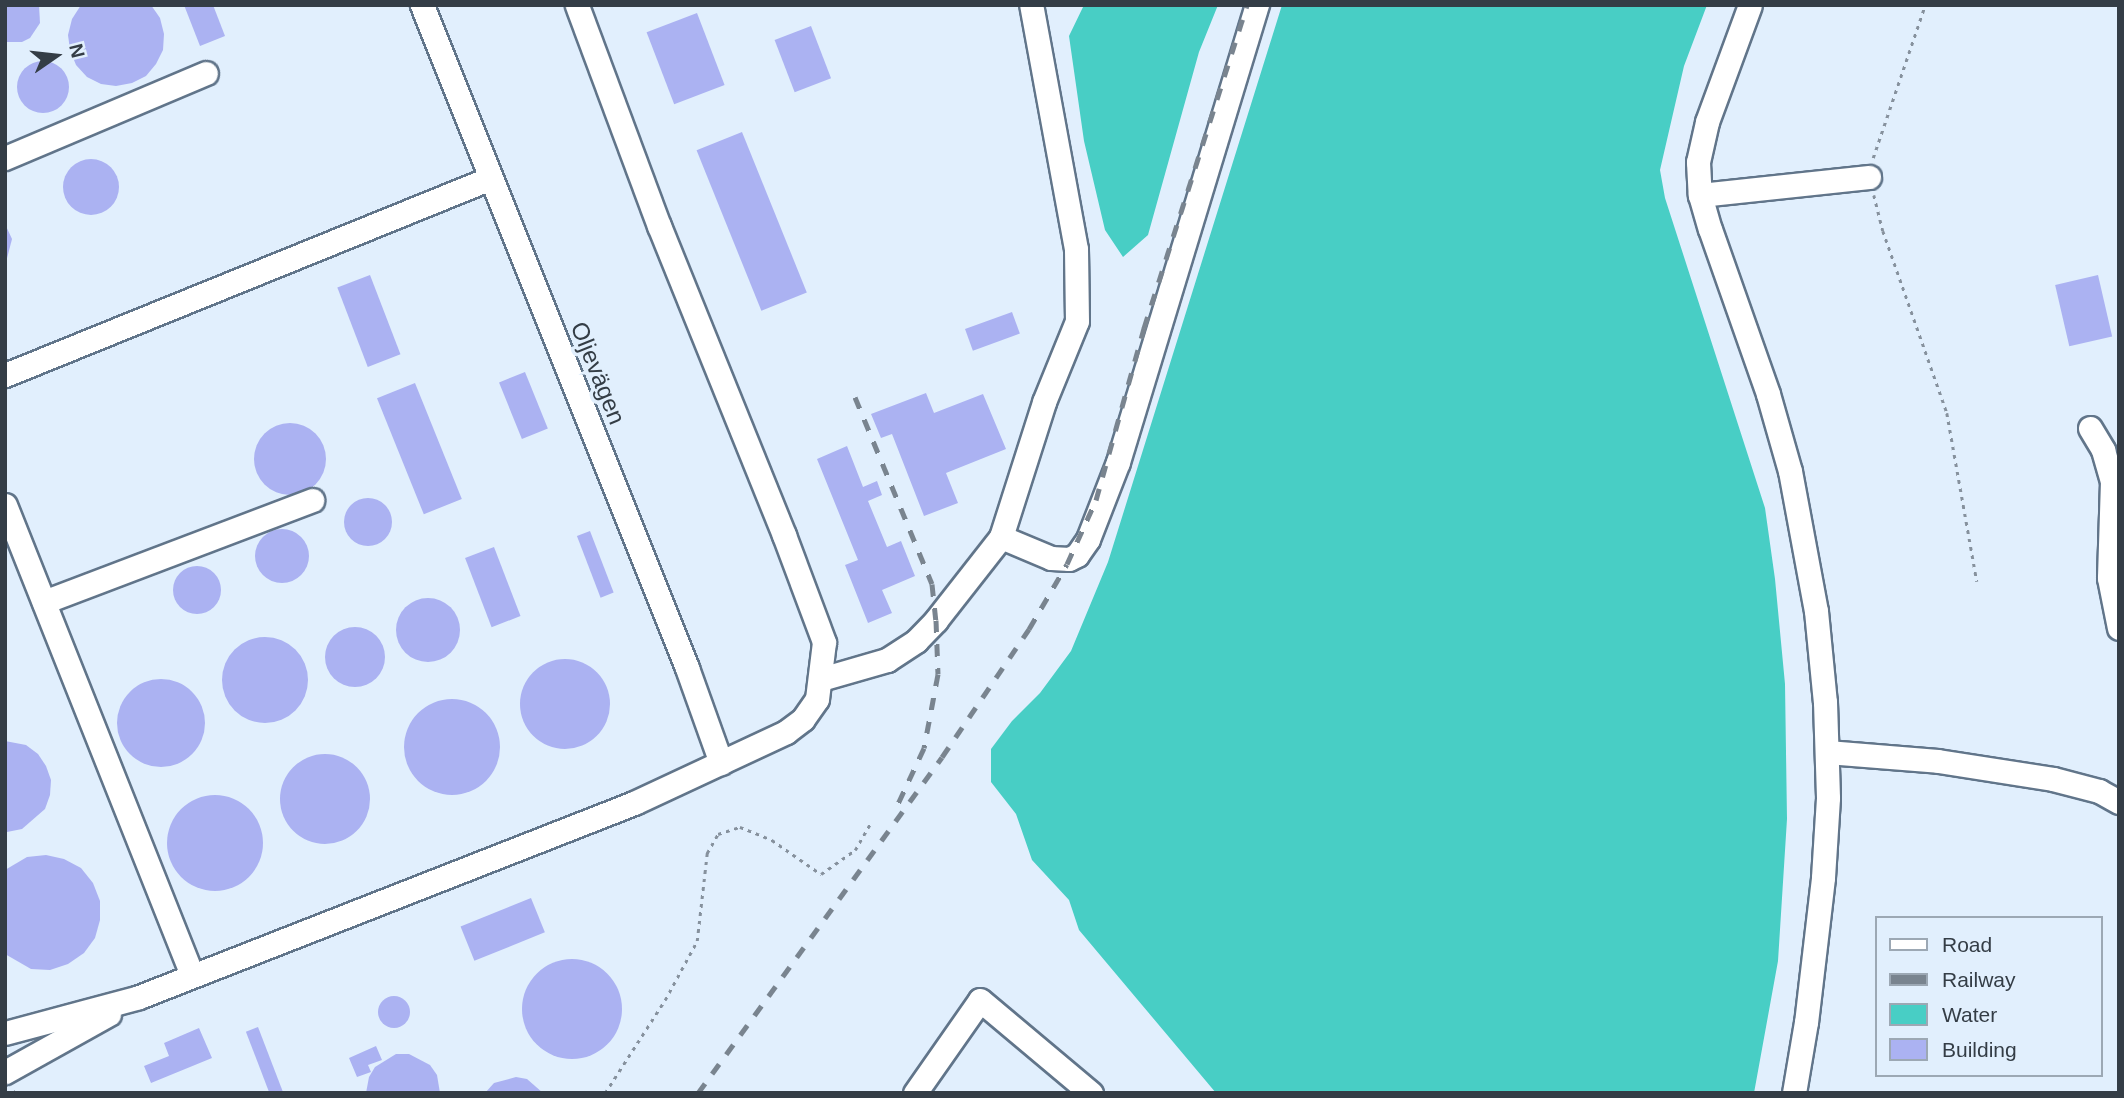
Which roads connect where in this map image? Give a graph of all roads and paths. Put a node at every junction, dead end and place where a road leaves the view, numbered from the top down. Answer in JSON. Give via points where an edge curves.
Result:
{"nodes":[{"id":1,"x":422,"y":5,"type":"edge"},
{"id":2,"x":577,"y":5,"type":"edge"},
{"id":3,"x":1031,"y":5,"type":"edge"},
{"id":4,"x":1257,"y":5,"type":"edge"},
{"id":5,"x":1750,"y":5,"type":"edge"},
{"id":6,"x":1925,"y":5,"type":"edge"},
{"id":7,"x":206,"y":74,"type":"dead end"},
{"id":8,"x":5,"y":158,"type":"edge"},
{"id":9,"x":1869,"y":177,"type":"junction"},
{"id":10,"x":491,"y":178,"type":"junction"},
{"id":11,"x":1700,"y":195,"type":"junction"},
{"id":12,"x":5,"y":375,"type":"edge"},
{"id":13,"x":2090,"y":428,"type":"dead end"},
{"id":14,"x":312,"y":500,"type":"dead end"},
{"id":15,"x":5,"y":505,"type":"edge"},
{"id":16,"x":1001,"y":537,"type":"junction"},
{"id":17,"x":1977,"y":581,"type":"dead end"},
{"id":18,"x":44,"y":602,"type":"junction"},
{"id":19,"x":2119,"y":628,"type":"edge"},
{"id":20,"x":821,"y":679,"type":"junction"},
{"id":21,"x":1827,"y":752,"type":"junction"},
{"id":22,"x":720,"y":763,"type":"junction"},
{"id":23,"x":2119,"y":802,"type":"edge"},
{"id":24,"x":871,"y":822,"type":"dead end"},
{"id":25,"x":192,"y":975,"type":"junction"},
{"id":26,"x":139,"y":997,"type":"junction"},
{"id":27,"x":5,"y":1033,"type":"edge"},
{"id":28,"x":5,"y":1072,"type":"edge"},
{"id":29,"x":605,"y":1093,"type":"edge"},
{"id":30,"x":915,"y":1093,"type":"edge"},
{"id":31,"x":1091,"y":1093,"type":"edge"},
{"id":32,"x":1794,"y":1093,"type":"edge"}],
"edges":[{"from":1,"to":10,"type":"street","name":"Oljevägen"},
{"from":2,"to":20,"type":"street","via":[[824,642]]},
{"from":3,"to":16,"type":"street","via":[[1076,249],[1077,321],[1044,402]]},
{"from":4,"to":16,"type":"street","via":[[1118,462],[1088,539],[1077,555],[1051,558]]},
{"from":5,"to":11,"type":"street","via":[[1707,122],[1698,162]]},
{"from":6,"to":9,"type":"path","via":[[1877,140]]},
{"from":7,"to":8,"type":"street"},
{"from":9,"to":11,"type":"street"},
{"from":9,"to":17,"type":"path","via":[[1883,231],[1947,413]]},
{"from":10,"to":12,"type":"street"},
{"from":10,"to":22,"type":"street","name":"Oljevägen","via":[[682,655]]},
{"from":11,"to":21,"type":"street","via":[[1790,471],[1816,611]]},
{"from":13,"to":19,"type":"street","via":[[2103,450],[2112,481],[2109,578]]},
{"from":14,"to":18,"type":"street"},
{"from":15,"to":18,"type":"street"},
{"from":16,"to":20,"type":"street","via":[[916,641],[887,660]]},
{"from":18,"to":25,"type":"street"},
{"from":20,"to":22,"type":"street","via":[[817,699],[803,719],[786,732]]},
{"from":21,"to":23,"type":"street","via":[[1938,761],[2053,779],[2099,791]]},
{"from":21,"to":32,"type":"street","via":[[1823,878]]},
{"from":22,"to":25,"type":"street","via":[[634,803]]},
{"from":24,"to":29,"type":"path","via":[[855,850],[821,874],[772,840],[740,827],[718,834],[707,853],[697,941]]},
{"from":25,"to":26,"type":"street"},
{"from":26,"to":27,"type":"street"},
{"from":26,"to":28,"type":"street"},
{"from":30,"to":31,"type":"street","via":[[980,1000]]}]}
